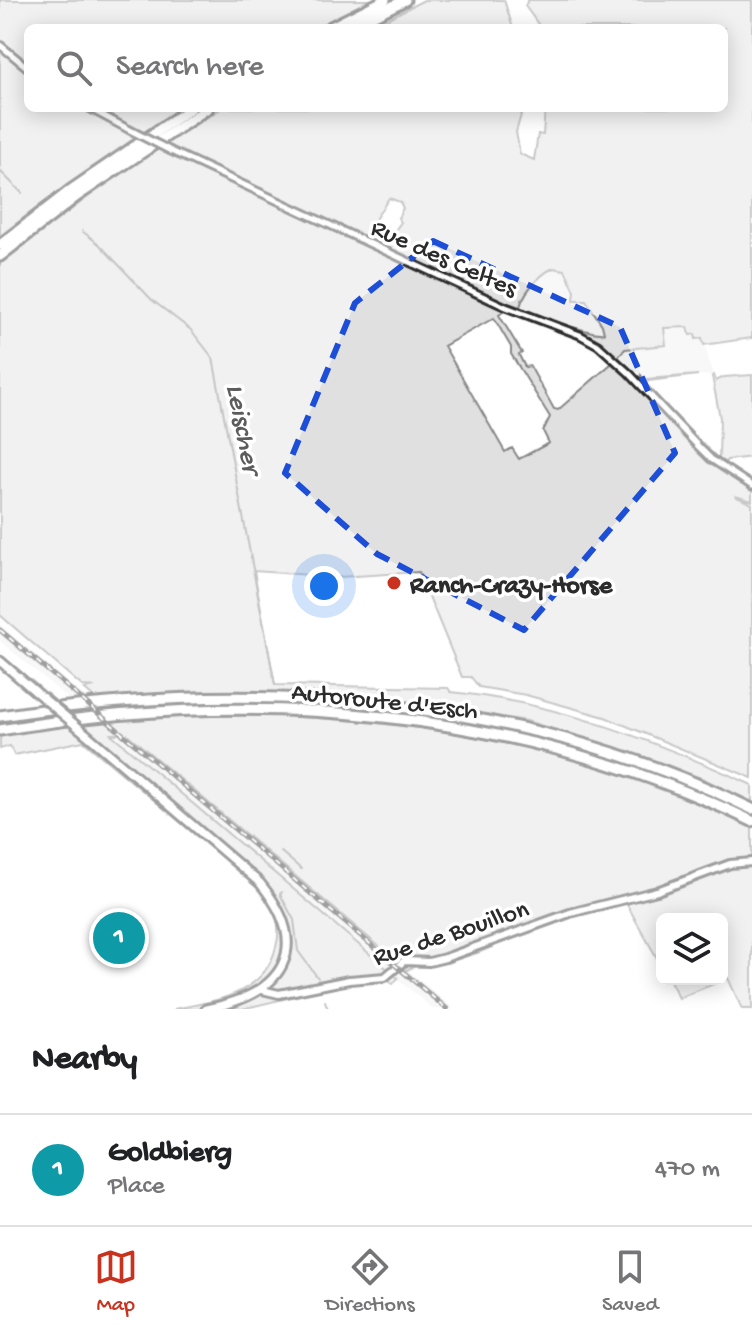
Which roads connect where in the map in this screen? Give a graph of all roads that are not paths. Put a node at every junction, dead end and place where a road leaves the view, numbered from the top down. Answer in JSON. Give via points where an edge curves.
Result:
{"nodes":[{"id":1,"x":385,"y":0,"type":"edge"},
{"id":2,"x":405,"y":0,"type":"edge"},
{"id":3,"x":337,"y":24,"type":"edge"},
{"id":4,"x":356,"y":24,"type":"edge"},
{"id":5,"x":0,"y":45,"type":"edge"},
{"id":6,"x":24,"y":65,"type":"edge"},
{"id":7,"x":96,"y":112,"type":"edge"},
{"id":8,"x":185,"y":112,"type":"edge"},
{"id":9,"x":202,"y":112,"type":"edge"},
{"id":10,"x":0,"y":245,"type":"edge"},
{"id":11,"x":0,"y":256,"type":"edge"},
{"id":12,"x":752,"y":486,"type":"edge"},
{"id":13,"x":0,"y":661,"type":"edge"},
{"id":14,"x":0,"y":716,"type":"edge"},
{"id":15,"x":0,"y":730,"type":"edge"},
{"id":16,"x":752,"y":809,"type":"edge"},
{"id":17,"x":752,"y":821,"type":"edge"},
{"id":18,"x":752,"y":862,"type":"edge"},
{"id":19,"x":262,"y":990,"type":"junction"},
{"id":20,"x":206,"y":1009,"type":"edge"}],
"edges":[{"from":1,"to":3,"type":"highway"},
{"from":2,"to":4,"type":"highway"},
{"from":5,"to":6,"type":"street"},
{"from":7,"to":12,"type":"street","name":"Rue des Celtes","bridge":true,"via":[[506,307],[598,345],[711,459]]},
{"from":8,"to":10,"type":"highway"},
{"from":9,"to":11,"type":"highway","via":[[77,196]]},
{"from":13,"to":19,"type":"main road","bridge":true,"via":[[240,864],[273,898],[288,941],[281,967]]},
{"from":14,"to":16,"type":"highway","name":"Autoroute d'Esch","via":[[129,702],[244,698],[420,710],[564,739],[652,767]]},
{"from":15,"to":17,"type":"highway","name":"Autoroute d'Esch","via":[[192,709],[297,710],[414,720],[505,736],[616,765]]},
{"from":18,"to":19,"type":"street","name":"Rue de Bouillon","via":[[730,864],[657,891],[570,913],[445,958],[404,961],[385,977],[279,994]]},
{"from":19,"to":20,"type":"main road","name":"Rue de Bouillon"}]}
